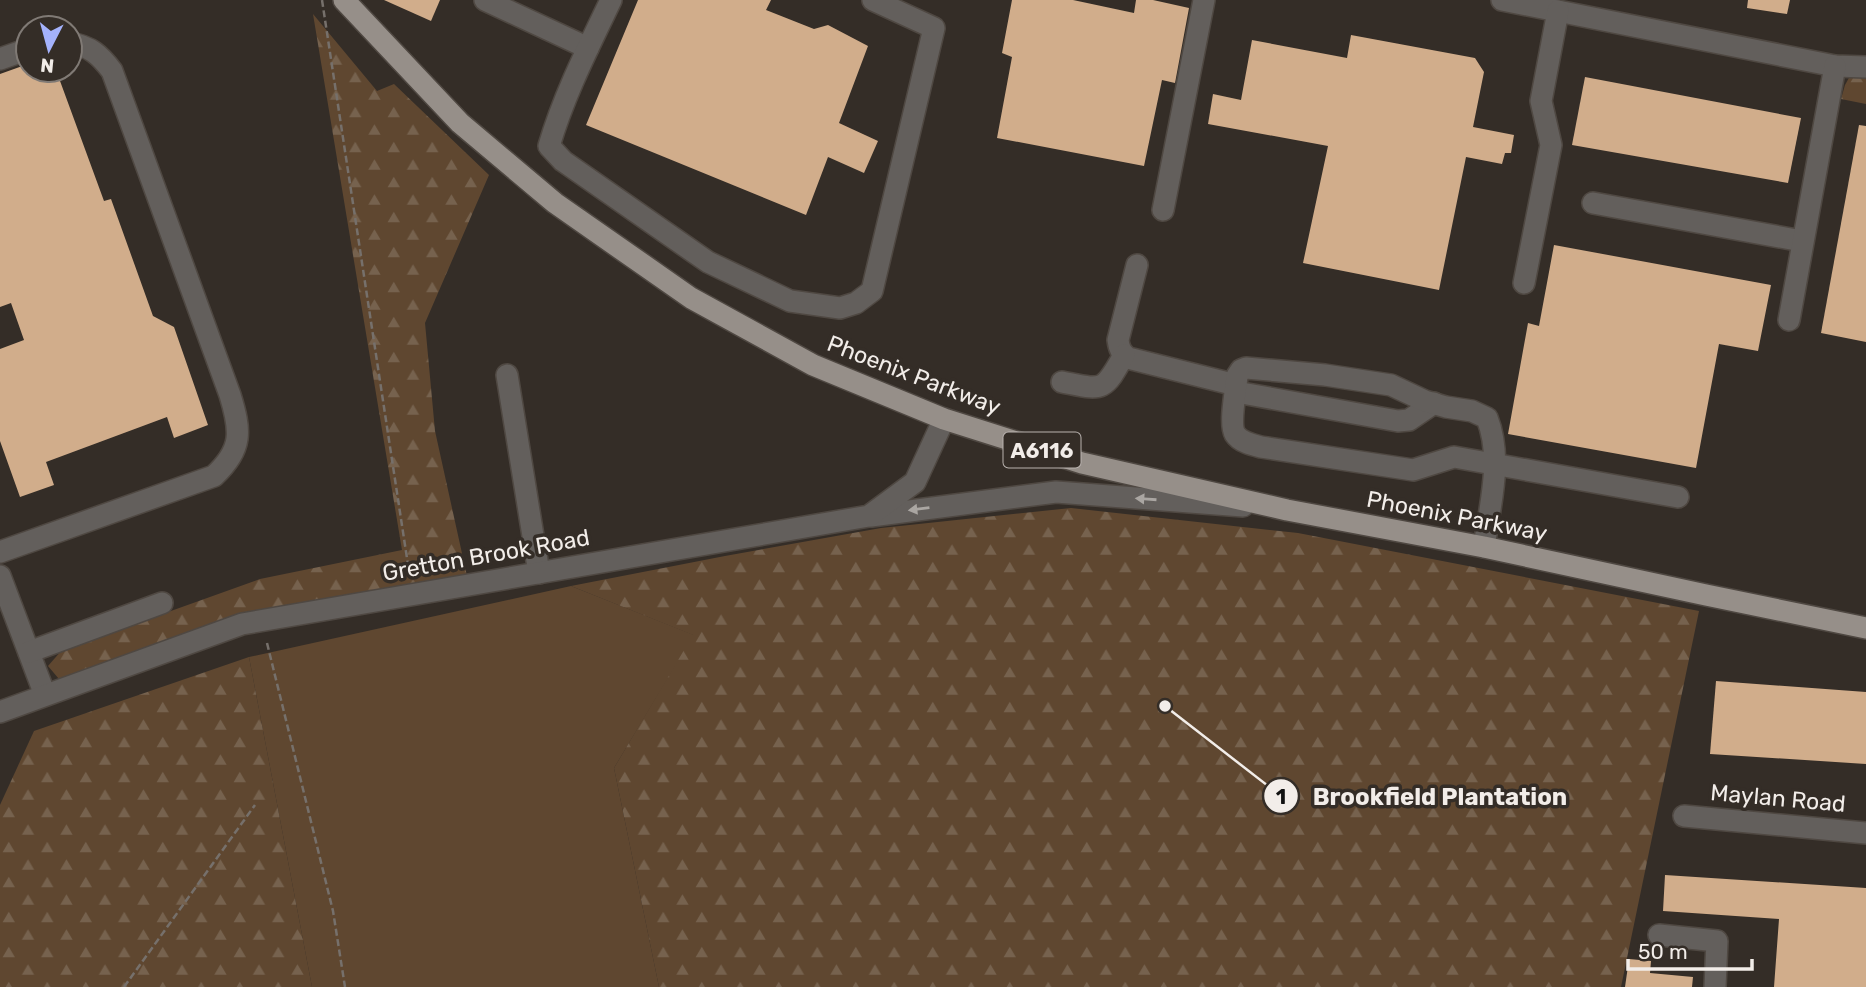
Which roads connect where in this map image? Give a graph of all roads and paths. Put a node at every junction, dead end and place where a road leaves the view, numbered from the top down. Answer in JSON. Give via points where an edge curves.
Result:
{"nodes":[{"id":1,"x":322,"y":0,"type":"edge"},
{"id":2,"x":344,"y":0,"type":"edge"},
{"id":3,"x":485,"y":0,"type":"edge"},
{"id":4,"x":611,"y":0,"type":"edge"},
{"id":5,"x":873,"y":0,"type":"edge"},
{"id":6,"x":1204,"y":0,"type":"edge"},
{"id":7,"x":1502,"y":0,"type":"edge"},
{"id":8,"x":1571,"y":9,"type":"edge"},
{"id":9,"x":84,"y":46,"type":"edge"},
{"id":10,"x":588,"y":48,"type":"junction"},
{"id":11,"x":1835,"y":66,"type":"junction"},
{"id":12,"x":1866,"y":67,"type":"edge"},
{"id":13,"x":1593,"y":203,"type":"dead end"},
{"id":14,"x":1163,"y":210,"type":"dead end"},
{"id":15,"x":1802,"y":241,"type":"junction"},
{"id":16,"x":1137,"y":265,"type":"dead end"},
{"id":17,"x":1524,"y":283,"type":"dead end"},
{"id":18,"x":1788,"y":320,"type":"dead end"},
{"id":19,"x":1124,"y":355,"type":"junction"},
{"id":20,"x":507,"y":375,"type":"dead end"},
{"id":21,"x":1062,"y":382,"type":"dead end"},
{"id":22,"x":1236,"y":389,"type":"junction"},
{"id":23,"x":1434,"y":403,"type":"junction"},
{"id":24,"x":944,"y":419,"type":"junction"},
{"id":25,"x":1495,"y":465,"type":"junction"},
{"id":26,"x":1678,"y":497,"type":"dead end"},
{"id":27,"x":1287,"y":510,"type":"junction"},
{"id":28,"x":869,"y":516,"type":"junction"},
{"id":29,"x":1485,"y":547,"type":"junction"},
{"id":30,"x":0,"y":552,"type":"edge"},
{"id":31,"x":539,"y":573,"type":"junction"},
{"id":32,"x":0,"y":576,"type":"edge"},
{"id":33,"x":413,"y":595,"type":"junction"},
{"id":34,"x":162,"y":603,"type":"dead end"},
{"id":35,"x":1866,"y":628,"type":"edge"},
{"id":36,"x":267,"y":643,"type":"dead end"},
{"id":37,"x":29,"y":652,"type":"junction"},
{"id":38,"x":45,"y":695,"type":"junction"},
{"id":39,"x":0,"y":712,"type":"edge"},
{"id":40,"x":255,"y":805,"type":"dead end"},
{"id":41,"x":1684,"y":816,"type":"dead end"},
{"id":42,"x":1866,"y":833,"type":"edge"},
{"id":43,"x":1659,"y":935,"type":"dead end"},
{"id":44,"x":124,"y":987,"type":"edge"},
{"id":45,"x":345,"y":987,"type":"edge"},
{"id":46,"x":1715,"y":987,"type":"edge"}],
"edges":[{"from":1,"to":33,"type":"path"},
{"from":2,"to":24,"type":"main road","name":"Phoenix Parkway","number":"A6116","via":[[460,123],[555,203],[691,298],[813,365]]},
{"from":3,"to":10,"type":"street"},
{"from":4,"to":10,"type":"street"},
{"from":5,"to":10,"type":"street","via":[[934,29],[872,291],[841,308],[790,301],[708,262],[563,161],[550,146]]},
{"from":6,"to":14,"type":"street"},
{"from":7,"to":8,"type":"street"},
{"from":8,"to":11,"type":"street"},
{"from":8,"to":17,"type":"street","via":[[1541,101],[1550,145]]},
{"from":9,"to":30,"type":"street","via":[[99,54],[112,71],[230,395],[238,421],[237,443],[228,463],[214,476]]},
{"from":11,"to":12,"type":"street"},
{"from":11,"to":15,"type":"street"},
{"from":13,"to":15,"type":"street"},
{"from":15,"to":18,"type":"street"},
{"from":16,"to":19,"type":"street","via":[[1118,340]]},
{"from":19,"to":21,"type":"street","via":[[1105,384],[1094,388]]},
{"from":19,"to":22,"type":"street"},
{"from":20,"to":31,"type":"street"},
{"from":22,"to":23,"type":"street","via":[[1398,421],[1409,420]]},
{"from":22,"to":23,"type":"street","via":[[1237,376],[1246,368],[1391,385]]},
{"from":22,"to":25,"type":"street","via":[[1236,436],[1261,447],[1413,470],[1454,457]]},
{"from":23,"to":25,"type":"street","via":[[1487,418]]},
{"from":24,"to":27,"type":"main road","name":"Phoenix Parkway","number":"A6116","via":[[1082,463]]},
{"from":24,"to":28,"type":"street","name":"Gretton Brook Road","via":[[915,482]]},
{"from":25,"to":26,"type":"street"},
{"from":25,"to":29,"type":"street"},
{"from":27,"to":28,"type":"street","one_way":true,"via":[[1056,492]]},
{"from":27,"to":29,"type":"main road","name":"Phoenix Parkway","number":"A6116"},
{"from":28,"to":31,"type":"street","name":"Gretton Brook Road"},
{"from":29,"to":35,"type":"main road","name":"Phoenix Parkway","number":"A6116"},
{"from":31,"to":33,"type":"street","name":"Gretton Brook Road"},
{"from":32,"to":37,"type":"street"},
{"from":33,"to":38,"type":"street","name":"Gretton Brook Road","via":[[242,624]]},
{"from":34,"to":37,"type":"street"},
{"from":36,"to":45,"type":"path","via":[[333,911]]},
{"from":37,"to":38,"type":"street"},
{"from":38,"to":39,"type":"street","name":"Gretton Brook Road"},
{"from":40,"to":44,"type":"path"},
{"from":41,"to":42,"type":"street","name":"Maylan Road"},
{"from":43,"to":46,"type":"street","via":[[1717,942]]}]}
